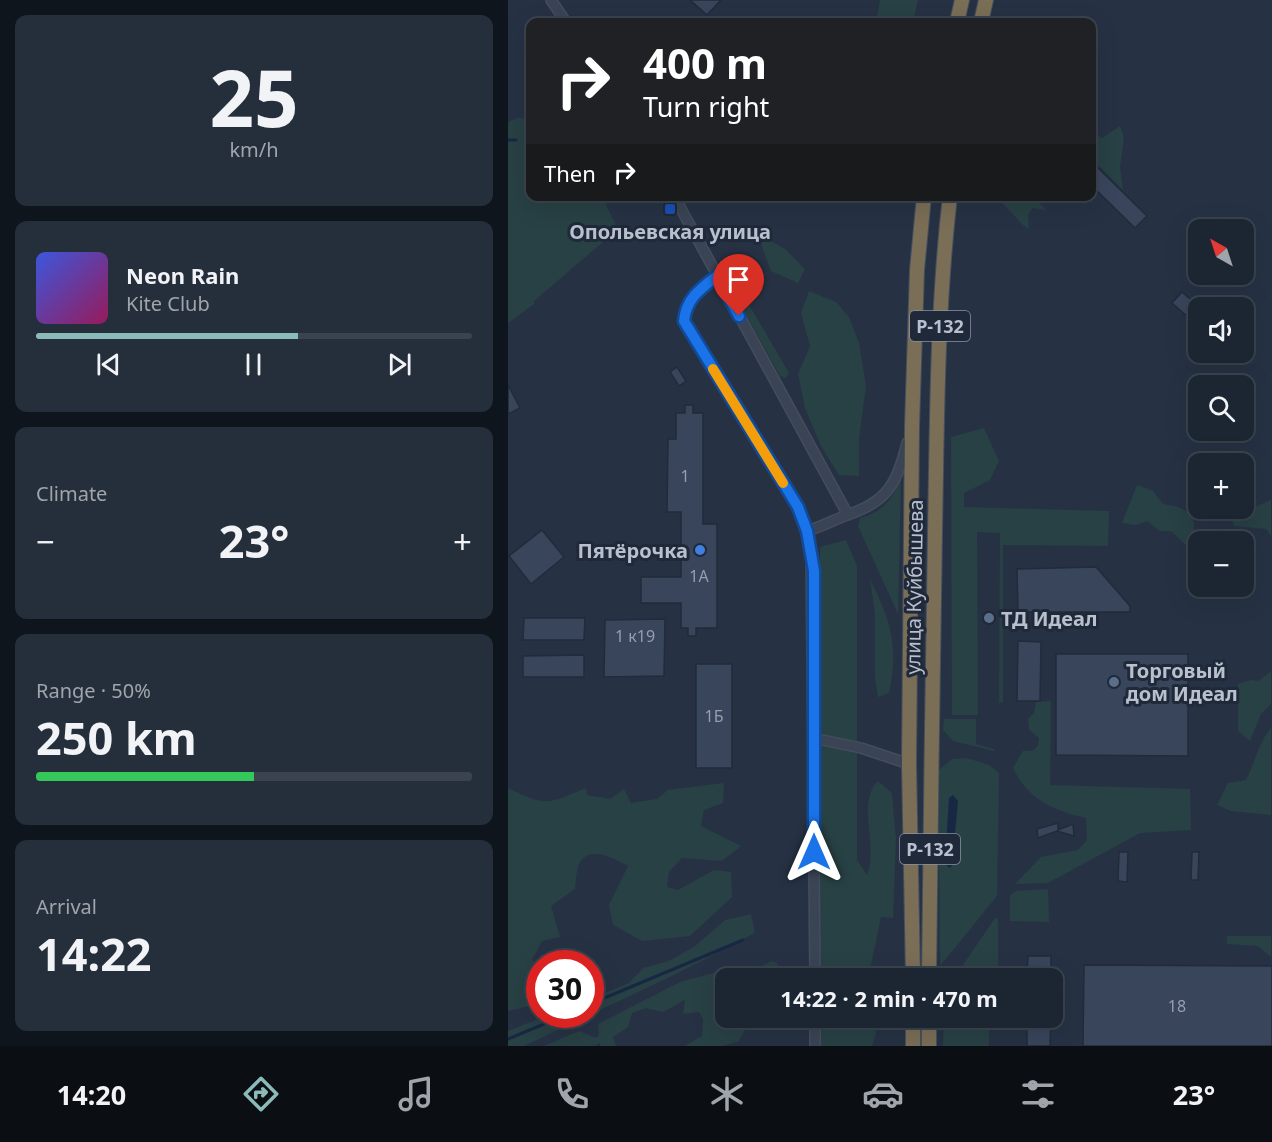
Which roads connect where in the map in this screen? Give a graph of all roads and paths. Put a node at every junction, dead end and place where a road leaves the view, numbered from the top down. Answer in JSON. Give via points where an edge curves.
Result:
{"nodes":[{"id":1,"x":551,"y":0,"type":"edge"},
{"id":2,"x":962,"y":0,"type":"edge"},
{"id":3,"x":986,"y":0,"type":"edge"},
{"id":4,"x":563,"y":18,"type":"edge"},
{"id":5,"x":957,"y":18,"type":"edge"},
{"id":6,"x":982,"y":18,"type":"edge"},
{"id":7,"x":677,"y":201,"type":"edge"},
{"id":8,"x":924,"y":201,"type":"edge"},
{"id":9,"x":950,"y":201,"type":"edge"},
{"id":10,"x":717,"y":276,"type":"junction"},
{"id":11,"x":912,"y":426,"type":"junction"},
{"id":12,"x":848,"y":515,"type":"junction"},
{"id":13,"x":807,"y":531,"type":"junction"},
{"id":14,"x":813,"y":738,"type":"junction"},
{"id":15,"x":909,"y":764,"type":"junction"},
{"id":16,"x":815,"y":968,"type":"edge"},
{"id":17,"x":913,"y":968,"type":"edge"},
{"id":18,"x":929,"y":968,"type":"edge"},
{"id":19,"x":815,"y":1028,"type":"edge"},
{"id":20,"x":913,"y":1028,"type":"edge"},
{"id":21,"x":929,"y":1028,"type":"edge"},
{"id":22,"x":815,"y":1046,"type":"edge"},
{"id":23,"x":913,"y":1046,"type":"edge"},
{"id":24,"x":928,"y":1046,"type":"edge"}],
"edges":[{"from":1,"to":4,"type":"street"},
{"from":2,"to":5,"type":"highway"},
{"from":3,"to":6,"type":"highway"},
{"from":7,"to":10,"type":"street"},
{"from":8,"to":11,"type":"highway","name":"улица Куйбышева","number":"Р-132"},
{"from":9,"to":18,"type":"highway","name":"улица Куйбышева","number":"Р-132","via":[[941,311],[937,456]]},
{"from":10,"to":12,"type":"street"},
{"from":10,"to":13,"type":"street","via":[[694,294],[684,321],[798,507]]},
{"from":11,"to":12,"type":"street","via":[[888,492],[862,512]]},
{"from":11,"to":15,"type":"highway","name":"улица Куйбышева","number":"Р-132"},
{"from":12,"to":13,"type":"street"},
{"from":13,"to":14,"type":"street","via":[[814,571]]},
{"from":14,"to":15,"type":"street"},
{"from":14,"to":16,"type":"street"},
{"from":15,"to":17,"type":"highway","name":"улица Куйбышева","number":"Р-132"},
{"from":19,"to":22,"type":"street"},
{"from":20,"to":23,"type":"highway"},
{"from":21,"to":24,"type":"highway"}]}
